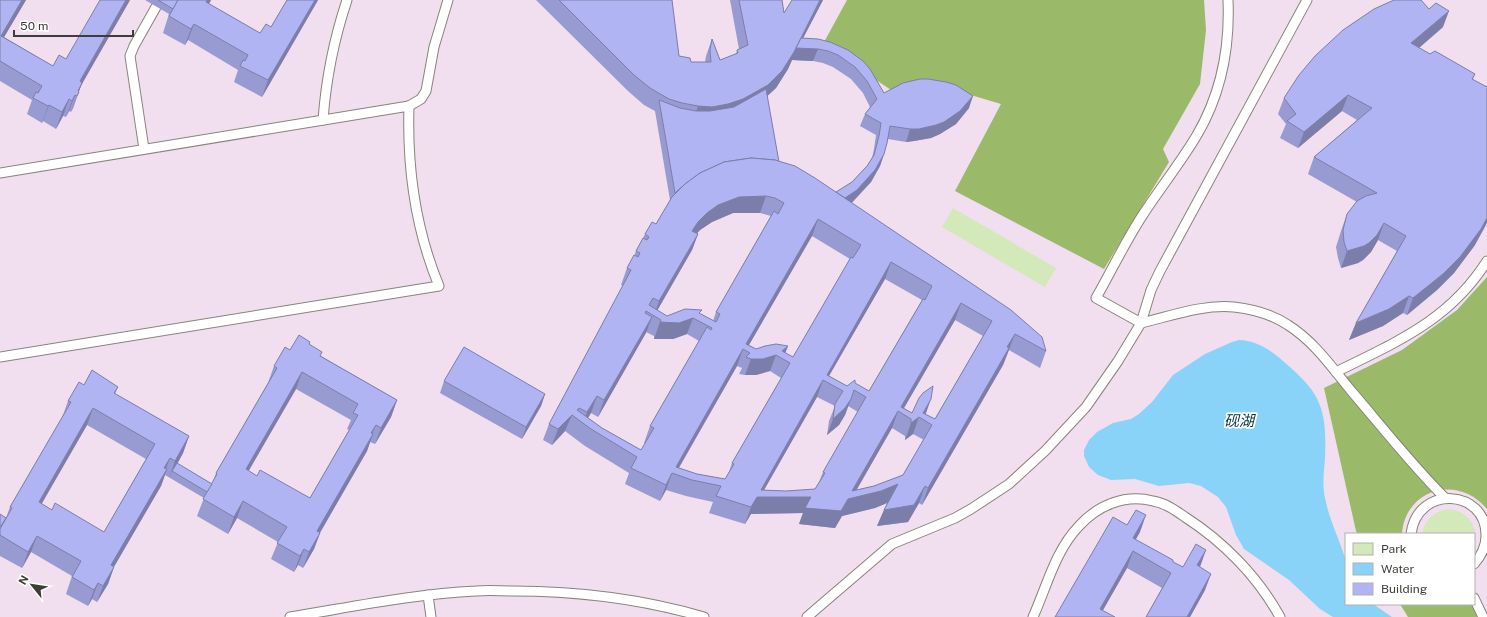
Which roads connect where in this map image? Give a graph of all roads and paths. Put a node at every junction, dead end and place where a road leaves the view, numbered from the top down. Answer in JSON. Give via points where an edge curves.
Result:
{"nodes":[{"id":1,"x":347,"y":0,"type":"edge"},
{"id":2,"x":448,"y":0,"type":"edge"},
{"id":3,"x":1228,"y":0,"type":"edge"},
{"id":4,"x":1307,"y":0,"type":"edge"},
{"id":5,"x":156,"y":7,"type":"dead end"},
{"id":6,"x":409,"y":106,"type":"junction"},
{"id":7,"x":323,"y":120,"type":"junction"},
{"id":8,"x":144,"y":149,"type":"junction"},
{"id":9,"x":0,"y":173,"type":"edge"},
{"id":10,"x":1487,"y":261,"type":"edge"},
{"id":11,"x":1141,"y":323,"type":"junction"},
{"id":12,"x":0,"y":357,"type":"edge"},
{"id":13,"x":1336,"y":372,"type":"junction"},
{"id":14,"x":1445,"y":498,"type":"junction"},
{"id":15,"x":1411,"y":533,"type":"edge"},
{"id":16,"x":1487,"y":534,"type":"edge"},
{"id":17,"x":1475,"y":563,"type":"edge"},
{"id":18,"x":428,"y":595,"type":"junction"},
{"id":19,"x":1475,"y":600,"type":"edge"},
{"id":20,"x":324,"y":614,"type":"edge"},
{"id":21,"x":290,"y":617,"type":"edge"},
{"id":22,"x":431,"y":617,"type":"edge"},
{"id":23,"x":704,"y":617,"type":"edge"},
{"id":24,"x":807,"y":617,"type":"edge"},
{"id":25,"x":1033,"y":617,"type":"edge"},
{"id":26,"x":1280,"y":617,"type":"edge"},
{"id":27,"x":1483,"y":617,"type":"edge"}],
"edges":[{"from":1,"to":7,"type":"lane","via":[[333,48]]},
{"from":2,"to":6,"type":"lane","via":[[434,47],[426,91],[421,99]]},
{"from":3,"to":11,"type":"lane","via":[[1229,18],[1224,64],[1209,110],[1197,134],[1140,219],[1096,298]]},
{"from":4,"to":11,"type":"lane","via":[[1160,271]]},
{"from":5,"to":8,"type":"lane","via":[[130,56]]},
{"from":6,"to":7,"type":"lane"},
{"from":6,"to":12,"type":"lane","via":[[409,151],[413,192],[419,225],[439,286]]},
{"from":7,"to":8,"type":"lane"},
{"from":8,"to":9,"type":"lane"},
{"from":10,"to":13,"type":"lane","via":[[1464,290],[1432,320],[1410,335]]},
{"from":11,"to":13,"type":"lane","via":[[1193,310],[1234,307],[1250,310],[1277,319],[1296,331],[1324,356]]},
{"from":11,"to":24,"type":"lane","via":[[1086,407],[1028,467],[1004,488],[971,509],[892,544]]},
{"from":13,"to":14,"type":"lane"},
{"from":14,"to":15,"type":"lane","via":[[1432,502],[1421,510],[1414,521]]},
{"from":14,"to":16,"type":"lane","via":[[1458,499],[1476,510]]},
{"from":16,"to":17,"type":"lane","via":[[1484,548]]},
{"from":18,"to":20,"type":"lane"},
{"from":18,"to":22,"type":"lane"},
{"from":18,"to":23,"type":"lane","via":[[478,590],[551,591],[626,600]]},
{"from":19,"to":27,"type":"lane"},
{"from":20,"to":21,"type":"lane"},
{"from":25,"to":26,"type":"lane","via":[[1058,557],[1071,535],[1089,516],[1109,504],[1131,499],[1154,501],[1167,506],[1201,527],[1255,580]]}]}
